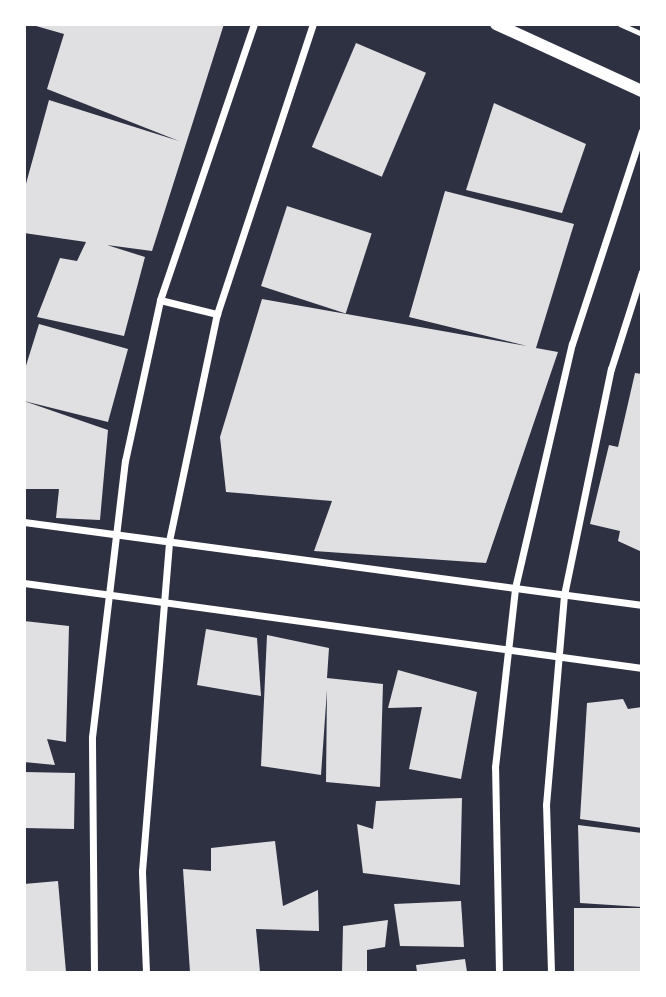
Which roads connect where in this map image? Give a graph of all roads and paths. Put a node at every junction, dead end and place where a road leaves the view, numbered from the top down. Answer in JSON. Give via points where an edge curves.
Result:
{"nodes":[{"id":1,"x":254,"y":24,"type":"edge"},
{"id":2,"x":313,"y":24,"type":"edge"},
{"id":3,"x":496,"y":24,"type":"edge"},
{"id":4,"x":620,"y":24,"type":"edge"},
{"id":5,"x":642,"y":34,"type":"edge"},
{"id":6,"x":642,"y":90,"type":"edge"},
{"id":7,"x":642,"y":131,"type":"edge"},
{"id":8,"x":642,"y":272,"type":"edge"},
{"id":9,"x":160,"y":300,"type":"junction"},
{"id":10,"x":217,"y":314,"type":"junction"},
{"id":11,"x":24,"y":522,"type":"edge"},
{"id":12,"x":113,"y":534,"type":"junction"},
{"id":13,"x":169,"y":541,"type":"junction"},
{"id":14,"x":24,"y":583,"type":"edge"},
{"id":15,"x":515,"y":588,"type":"junction"},
{"id":16,"x":105,"y":594,"type":"junction"},
{"id":17,"x":564,"y":595,"type":"junction"},
{"id":18,"x":161,"y":602,"type":"junction"},
{"id":19,"x":642,"y":605,"type":"edge"},
{"id":20,"x":506,"y":649,"type":"junction"},
{"id":21,"x":556,"y":656,"type":"junction"},
{"id":22,"x":642,"y":668,"type":"edge"},
{"id":23,"x":94,"y":972,"type":"edge"},
{"id":24,"x":146,"y":972,"type":"edge"},
{"id":25,"x":499,"y":972,"type":"edge"},
{"id":26,"x":551,"y":972,"type":"edge"}],
"edges":[{"from":1,"to":9,"type":"street"},
{"from":2,"to":10,"type":"street"},
{"from":3,"to":6,"type":"street"},
{"from":4,"to":5,"type":"path"},
{"from":7,"to":15,"type":"street","via":[[572,344]]},
{"from":8,"to":17,"type":"street","via":[[611,369]]},
{"from":9,"to":10,"type":"street"},
{"from":9,"to":12,"type":"street"},
{"from":10,"to":13,"type":"street"},
{"from":11,"to":12,"type":"street"},
{"from":12,"to":13,"type":"street"},
{"from":12,"to":16,"type":"street"},
{"from":13,"to":15,"type":"street"},
{"from":13,"to":18,"type":"street"},
{"from":14,"to":16,"type":"street"},
{"from":15,"to":17,"type":"street"},
{"from":15,"to":20,"type":"street"},
{"from":16,"to":18,"type":"street"},
{"from":16,"to":23,"type":"street","via":[[92,737]]},
{"from":17,"to":19,"type":"street"},
{"from":17,"to":21,"type":"street"},
{"from":18,"to":20,"type":"street"},
{"from":18,"to":24,"type":"street","via":[[142,871]]},
{"from":20,"to":21,"type":"street"},
{"from":20,"to":25,"type":"street","via":[[495,767]]},
{"from":21,"to":22,"type":"street"},
{"from":21,"to":26,"type":"street","via":[[546,804]]}]}
